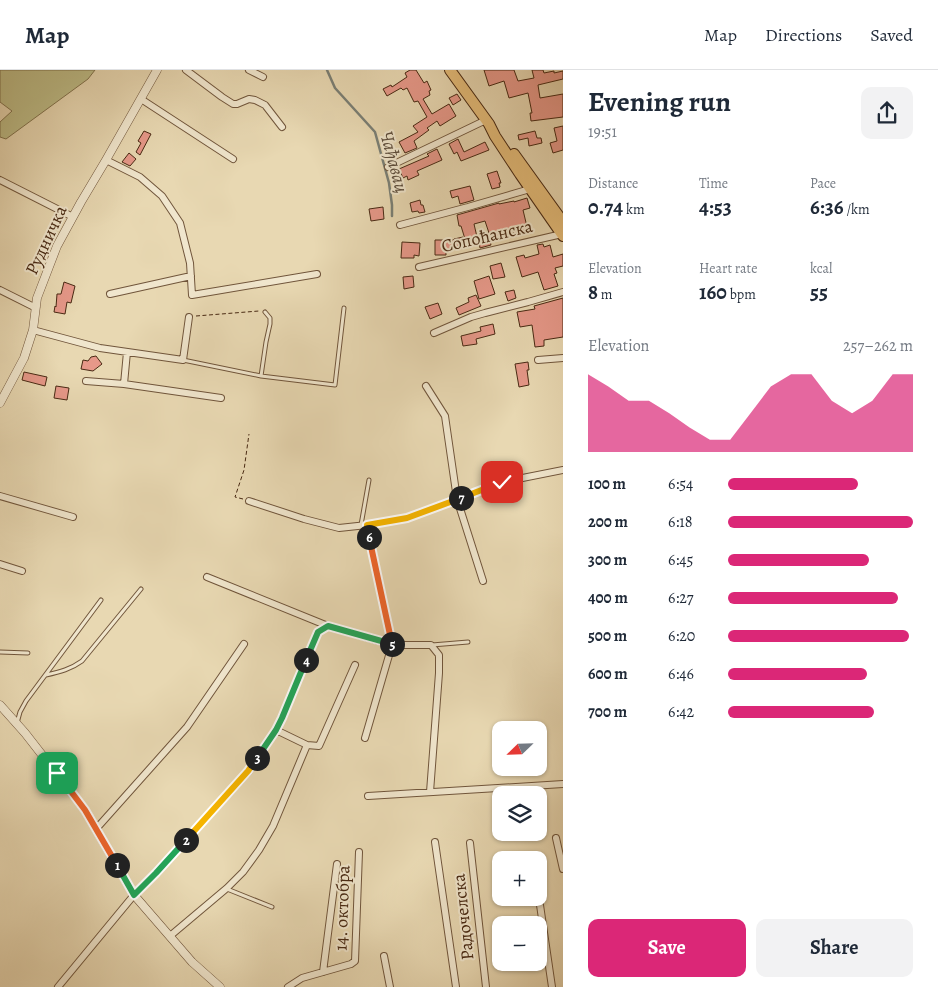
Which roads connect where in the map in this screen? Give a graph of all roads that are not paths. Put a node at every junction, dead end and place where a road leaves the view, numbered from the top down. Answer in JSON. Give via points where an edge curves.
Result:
{"nodes":[{"id":1,"x":157,"y":70,"type":"edge"},
{"id":2,"x":186,"y":70,"type":"edge"},
{"id":3,"x":248,"y":70,"type":"edge"},
{"id":4,"x":450,"y":70,"type":"edge"},
{"id":5,"x":263,"y":77,"type":"dead end"},
{"id":6,"x":141,"y":99,"type":"junction"},
{"id":7,"x":488,"y":122,"type":"junction"},
{"id":8,"x":282,"y":127,"type":"dead end"},
{"id":9,"x":233,"y":159,"type":"dead end"},
{"id":10,"x":106,"y":160,"type":"junction"},
{"id":11,"x":388,"y":167,"type":"dead end"},
{"id":12,"x":0,"y":180,"type":"edge"},
{"id":13,"x":530,"y":189,"type":"junction"},
{"id":14,"x":72,"y":218,"type":"junction"},
{"id":15,"x":561,"y":219,"type":"edge"},
{"id":16,"x":400,"y":224,"type":"dead end"},
{"id":17,"x":563,"y":235,"type":"edge"},
{"id":18,"x":419,"y":267,"type":"dead end"},
{"id":19,"x":317,"y":274,"type":"dead end"},
{"id":20,"x":191,"y":276,"type":"junction"},
{"id":21,"x":0,"y":290,"type":"edge"},
{"id":22,"x":563,"y":292,"type":"edge"},
{"id":23,"x":110,"y":294,"type":"dead end"},
{"id":24,"x":36,"y":308,"type":"junction"},
{"id":25,"x":344,"y":308,"type":"dead end"},
{"id":26,"x":265,"y":312,"type":"road end"},
{"id":27,"x":189,"y":317,"type":"road end"},
{"id":28,"x":33,"y":330,"type":"junction"},
{"id":29,"x":434,"y":333,"type":"dead end"},
{"id":30,"x":127,"y":352,"type":"junction"},
{"id":31,"x":563,"y":358,"type":"edge"},
{"id":32,"x":183,"y":360,"type":"junction"},
{"id":33,"x":538,"y":360,"type":"dead end"},
{"id":34,"x":260,"y":376,"type":"junction"},
{"id":35,"x":86,"y":381,"type":"dead end"},
{"id":36,"x":124,"y":384,"type":"junction"},
{"id":37,"x":426,"y":386,"type":"dead end"},
{"id":38,"x":221,"y":398,"type":"dead end"},
{"id":39,"x":0,"y":403,"type":"edge"},
{"id":40,"x":563,"y":470,"type":"edge"},
{"id":41,"x":369,"y":480,"type":"dead end"},
{"id":42,"x":0,"y":496,"type":"edge"},
{"id":43,"x":457,"y":499,"type":"junction"},
{"id":44,"x":249,"y":501,"type":"road end"},
{"id":45,"x":73,"y":517,"type":"dead end"},
{"id":46,"x":364,"y":526,"type":"junction"},
{"id":47,"x":0,"y":564,"type":"edge"},
{"id":48,"x":22,"y":571,"type":"dead end"},
{"id":49,"x":207,"y":577,"type":"dead end"},
{"id":50,"x":483,"y":581,"type":"dead end"},
{"id":51,"x":141,"y":589,"type":"dead end"},
{"id":52,"x":101,"y":600,"type":"dead end"},
{"id":53,"x":328,"y":626,"type":"junction"},
{"id":54,"x":468,"y":642,"type":"dead end"},
{"id":55,"x":244,"y":644,"type":"dead end"},
{"id":56,"x":392,"y":645,"type":"junction"},
{"id":57,"x":432,"y":645,"type":"junction"},
{"id":58,"x":0,"y":652,"type":"edge"},
{"id":59,"x":28,"y":653,"type":"dead end"},
{"id":60,"x":355,"y":665,"type":"dead end"},
{"id":61,"x":45,"y":675,"type":"junction"},
{"id":62,"x":0,"y":706,"type":"edge"},
{"id":63,"x":16,"y":724,"type":"junction"},
{"id":64,"x":276,"y":730,"type":"junction"},
{"id":65,"x":365,"y":738,"type":"dead end"},
{"id":66,"x":307,"y":745,"type":"junction"},
{"id":67,"x":563,"y":784,"type":"edge"},
{"id":68,"x":430,"y":792,"type":"junction"},
{"id":69,"x":368,"y":796,"type":"dead end"},
{"id":70,"x":96,"y":829,"type":"junction"},
{"id":71,"x":556,"y":838,"type":"dead end"},
{"id":72,"x":435,"y":842,"type":"dead end"},
{"id":73,"x":470,"y":843,"type":"dead end"},
{"id":74,"x":359,"y":852,"type":"dead end"},
{"id":75,"x":338,"y":864,"type":"dead end"},
{"id":76,"x":563,"y":869,"type":"edge"},
{"id":77,"x":227,"y":888,"type":"junction"},
{"id":78,"x":134,"y":895,"type":"junction"},
{"id":79,"x":540,"y":906,"type":"edge"},
{"id":80,"x":272,"y":907,"type":"dead end"},
{"id":81,"x":170,"y":936,"type":"junction"},
{"id":82,"x":384,"y":956,"type":"dead end"},
{"id":83,"x":323,"y":972,"type":"junction"},
{"id":84,"x":216,"y":985,"type":"edge"},
{"id":85,"x":58,"y":987,"type":"edge"},
{"id":86,"x":288,"y":987,"type":"edge"},
{"id":87,"x":390,"y":987,"type":"edge"},
{"id":88,"x":456,"y":987,"type":"edge"},
{"id":89,"x":486,"y":987,"type":"edge"},
{"id":90,"x":552,"y":987,"type":"edge"}],
"edges":[{"from":1,"to":6,"type":"street","name":"Рудничка"},
{"from":2,"to":8,"type":"street","via":[[232,104],[250,99],[265,105]]},
{"from":3,"to":5,"type":"street"},
{"from":4,"to":7,"type":"main road"},
{"from":6,"to":9,"type":"street"},
{"from":6,"to":10,"type":"street","name":"Рудничка"},
{"from":7,"to":11,"type":"street"},
{"from":7,"to":13,"type":"main road"},
{"from":7,"to":15,"type":"main road"},
{"from":10,"to":14,"type":"street","name":"Рудничка"},
{"from":10,"to":20,"type":"street","via":[[140,177],[162,196],[180,224]]},
{"from":12,"to":14,"type":"street"},
{"from":13,"to":16,"type":"street"},
{"from":13,"to":17,"type":"main road"},
{"from":14,"to":24,"type":"street","name":"Рудничка","via":[[57,246]]},
{"from":17,"to":18,"type":"street","name":"Сопоћанска"},
{"from":19,"to":20,"type":"street","via":[[192,295]]},
{"from":20,"to":23,"type":"street"},
{"from":21,"to":24,"type":"street"},
{"from":22,"to":29,"type":"street","via":[[471,317]]},
{"from":24,"to":28,"type":"street","name":"Рудничка"},
{"from":25,"to":34,"type":"lane","via":[[335,386]]},
{"from":26,"to":34,"type":"lane","via":[[270,324]]},
{"from":27,"to":32,"type":"street"},
{"from":28,"to":30,"type":"street"},
{"from":28,"to":39,"type":"street","name":"Рудничка","via":[[24,358]]},
{"from":30,"to":32,"type":"street"},
{"from":30,"to":36,"type":"street"},
{"from":31,"to":33,"type":"street"},
{"from":32,"to":34,"type":"lane"},
{"from":35,"to":36,"type":"street"},
{"from":36,"to":38,"type":"street"},
{"from":37,"to":43,"type":"street","via":[[445,416]]},
{"from":40,"to":43,"type":"street","via":[[502,482]]},
{"from":41,"to":46,"type":"lane"},
{"from":42,"to":45,"type":"street"},
{"from":43,"to":46,"type":"street","via":[[407,518]]},
{"from":43,"to":50,"type":"street"},
{"from":44,"to":46,"type":"street","via":[[340,528]]},
{"from":46,"to":56,"type":"street"},
{"from":47,"to":48,"type":"street"},
{"from":49,"to":53,"type":"street"},
{"from":51,"to":61,"type":"lane","via":[[82,661],[66,670]]},
{"from":52,"to":61,"type":"lane"},
{"from":53,"to":56,"type":"street"},
{"from":53,"to":64,"type":"street","via":[[318,632]]},
{"from":54,"to":57,"type":"lane"},
{"from":55,"to":70,"type":"street","via":[[187,728]]},
{"from":56,"to":57,"type":"street"},
{"from":56,"to":65,"type":"street"},
{"from":57,"to":68,"type":"street","via":[[439,655],[439,673]]},
{"from":58,"to":59,"type":"lane"},
{"from":60,"to":66,"type":"street","via":[[319,746]]},
{"from":61,"to":63,"type":"lane","via":[[26,701]]},
{"from":62,"to":63,"type":"street"},
{"from":63,"to":70,"type":"street","via":[[85,810]]},
{"from":64,"to":66,"type":"street"},
{"from":64,"to":78,"type":"street","via":[[248,771]]},
{"from":66,"to":77,"type":"street","via":[[273,826],[243,872]]},
{"from":67,"to":68,"type":"street"},
{"from":68,"to":69,"type":"street"},
{"from":70,"to":78,"type":"street"},
{"from":71,"to":76,"type":"street"},
{"from":72,"to":88,"type":"street"},
{"from":73,"to":89,"type":"street","name":"Радочелска"},
{"from":74,"to":83,"type":"street","name":"14. октобра","via":[[355,961]]},
{"from":75,"to":83,"type":"street","name":"14. октобра"},
{"from":77,"to":80,"type":"lane"},
{"from":77,"to":81,"type":"street"},
{"from":78,"to":81,"type":"street"},
{"from":78,"to":85,"type":"street"},
{"from":79,"to":90,"type":"street"},
{"from":81,"to":84,"type":"street"},
{"from":82,"to":87,"type":"street"},
{"from":83,"to":86,"type":"street","name":"14. октобра","via":[[302,978]]}]}
